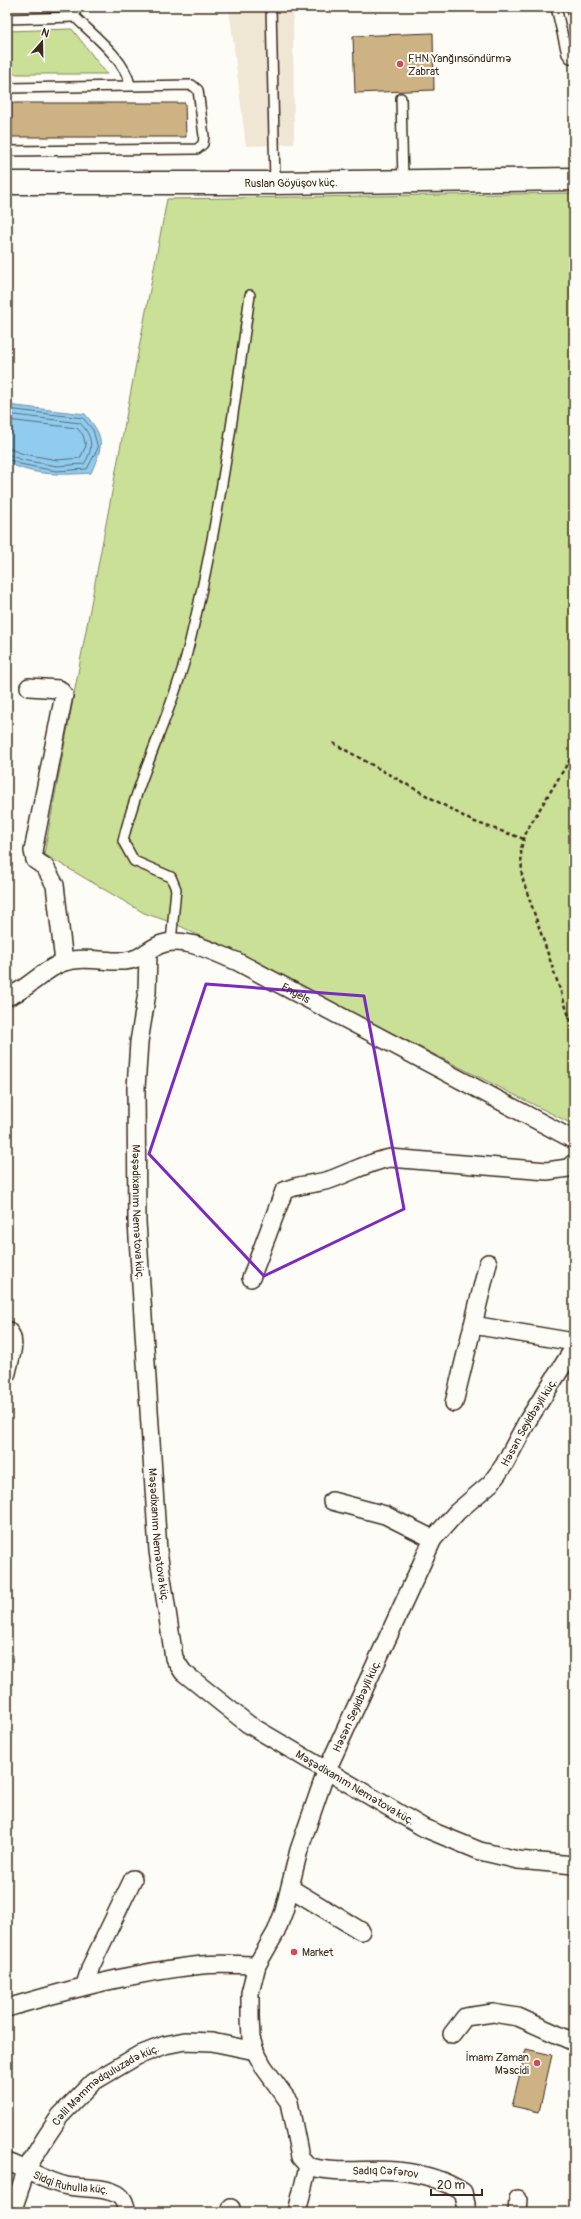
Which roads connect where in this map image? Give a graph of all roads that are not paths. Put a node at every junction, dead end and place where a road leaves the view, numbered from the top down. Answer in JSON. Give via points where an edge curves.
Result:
{"nodes":[{"id":1,"x":75,"y":7,"type":"edge"},
{"id":2,"x":271,"y":7,"type":"edge"},
{"id":3,"x":556,"y":7,"type":"edge"},
{"id":4,"x":75,"y":17,"type":"junction"},
{"id":5,"x":7,"y":19,"type":"edge"},
{"id":6,"x":574,"y":59,"type":"edge"},
{"id":7,"x":130,"y":85,"type":"junction"},
{"id":8,"x":7,"y":88,"type":"edge"},
{"id":9,"x":401,"y":98,"type":"dead end"},
{"id":10,"x":7,"y":151,"type":"edge"},
{"id":11,"x":574,"y":179,"type":"edge"},
{"id":12,"x":403,"y":181,"type":"junction"},
{"id":13,"x":7,"y":183,"type":"edge"},
{"id":14,"x":275,"y":183,"type":"junction"},
{"id":15,"x":250,"y":295,"type":"dead end"},
{"id":16,"x":29,"y":687,"type":"dead end"},
{"id":17,"x":171,"y":942,"type":"junction"},
{"id":18,"x":148,"y":952,"type":"junction"},
{"id":19,"x":64,"y":962,"type":"junction"},
{"id":20,"x":7,"y":997,"type":"edge"},
{"id":21,"x":574,"y":1140,"type":"edge"},
{"id":22,"x":574,"y":1163,"type":"edge"},
{"id":23,"x":488,"y":1263,"type":"dead end"},
{"id":24,"x":251,"y":1278,"type":"dead end"},
{"id":25,"x":473,"y":1325,"type":"junction"},
{"id":26,"x":7,"y":1330,"type":"edge"},
{"id":27,"x":574,"y":1342,"type":"edge"},
{"id":28,"x":574,"y":1348,"type":"edge"},
{"id":29,"x":7,"y":1374,"type":"edge"},
{"id":30,"x":454,"y":1403,"type":"dead end"},
{"id":31,"x":332,"y":1501,"type":"dead end"},
{"id":32,"x":433,"y":1539,"type":"junction"},
{"id":33,"x":326,"y":1772,"type":"junction"},
{"id":34,"x":574,"y":1865,"type":"edge"},
{"id":35,"x":133,"y":1879,"type":"dead end"},
{"id":36,"x":290,"y":1888,"type":"junction"},
{"id":37,"x":361,"y":1931,"type":"dead end"},
{"id":38,"x":257,"y":1965,"type":"junction"},
{"id":39,"x":85,"y":1985,"type":"junction"},
{"id":40,"x":7,"y":2008,"type":"edge"},
{"id":41,"x":452,"y":2034,"type":"dead end"},
{"id":42,"x":574,"y":2042,"type":"edge"},
{"id":43,"x":255,"y":2051,"type":"junction"},
{"id":44,"x":7,"y":2162,"type":"edge"},
{"id":45,"x":308,"y":2166,"type":"junction"},
{"id":46,"x":27,"y":2168,"type":"junction"},
{"id":47,"x":12,"y":2212,"type":"edge"},
{"id":48,"x":127,"y":2212,"type":"edge"},
{"id":49,"x":297,"y":2212,"type":"edge"},
{"id":50,"x":468,"y":2212,"type":"edge"}],
"edges":[{"from":1,"to":4,"type":"lane"},
{"from":2,"to":14,"type":"lane"},
{"from":3,"to":6,"type":"lane","via":[[567,54]]},
{"from":4,"to":5,"type":"lane"},
{"from":4,"to":7,"type":"lane","via":[[123,65]]},
{"from":7,"to":8,"type":"lane"},
{"from":7,"to":10,"type":"lane","via":[[192,85],[198,90],[203,144],[197,149]]},
{"from":9,"to":12,"type":"lane"},
{"from":11,"to":12,"type":"street","name":"Ruslan Göyüşov küç."},
{"from":12,"to":14,"type":"street","name":"Ruslan Göyüşov küç."},
{"from":13,"to":14,"type":"street","name":"Ruslan Göyüşov küç."},
{"from":15,"to":17,"type":"lane","via":[[225,470],[190,641],[172,699],[128,819],[123,841],[134,861],[172,877],[176,889]]},
{"from":16,"to":19,"type":"street","via":[[59,689],[64,695],[33,851],[34,860],[45,867],[55,885]]},
{"from":17,"to":18,"type":"street"},
{"from":17,"to":21,"type":"street","name":"Engels","via":[[187,944],[236,961]]},
{"from":18,"to":19,"type":"street","via":[[136,960],[82,959]]},
{"from":18,"to":33,"type":"street","name":"Məşədixanım Nemətova küç.","via":[[147,993],[139,1042],[136,1088],[137,1222],[158,1551],[174,1658],[183,1672],[248,1724]]},
{"from":19,"to":20,"type":"street"},
{"from":22,"to":24,"type":"street","via":[[568,1168],[547,1171],[390,1158],[375,1161],[330,1180],[291,1187],[284,1192]]},
{"from":23,"to":25,"type":"street"},
{"from":25,"to":27,"type":"street"},
{"from":25,"to":30,"type":"street"},
{"from":26,"to":29,"type":"street","via":[[13,1342]]},
{"from":28,"to":32,"type":"street","name":"Həsən Seyidbəyli küç.","via":[[491,1483],[457,1512]]},
{"from":31,"to":32,"type":"street","via":[[385,1514]]},
{"from":32,"to":33,"type":"street","name":"Həsən Seyidbəyli küç."},
{"from":33,"to":34,"type":"street","name":"Məşədixanım Nemətova küç.","via":[[424,1828],[480,1851],[518,1860]]},
{"from":33,"to":36,"type":"street","name":"Həsən Seyidbəyli küç.","via":[[299,1850]]},
{"from":35,"to":39,"type":"street","via":[[91,1966]]},
{"from":36,"to":37,"type":"street"},
{"from":36,"to":38,"type":"street","name":"Həsən Seyidbəyli küç.","via":[[276,1932]]},
{"from":38,"to":39,"type":"street","via":[[203,1965]]},
{"from":38,"to":43,"type":"street","name":"Həsən Seyidbəyli küç.","via":[[250,1994],[250,2017]]},
{"from":39,"to":40,"type":"street"},
{"from":41,"to":42,"type":"street","via":[[465,2017],[493,2013],[518,2017]]},
{"from":43,"to":45,"type":"street","name":"Həsən Seyidbəyli küç.","via":[[289,2102],[300,2157]]},
{"from":43,"to":46,"type":"street","name":"Cəlil Məmmədquluzadə küç.","via":[[212,2042],[185,2042],[165,2045],[137,2056],[93,2082],[71,2103]]},
{"from":44,"to":46,"type":"street","name":"Sidqi Ruhulla küç."},
{"from":45,"to":49,"type":"street"},
{"from":45,"to":50,"type":"street","name":"Sadıq Cəfərov","via":[[323,2171],[397,2171],[448,2183],[463,2192]]},
{"from":46,"to":47,"type":"street","name":"Cəlil Məmmədquluzadə küç."},
{"from":46,"to":48,"type":"street","name":"Sidqi Ruhulla küç.","via":[[44,2179],[67,2186],[117,2194],[124,2200]]}]}
